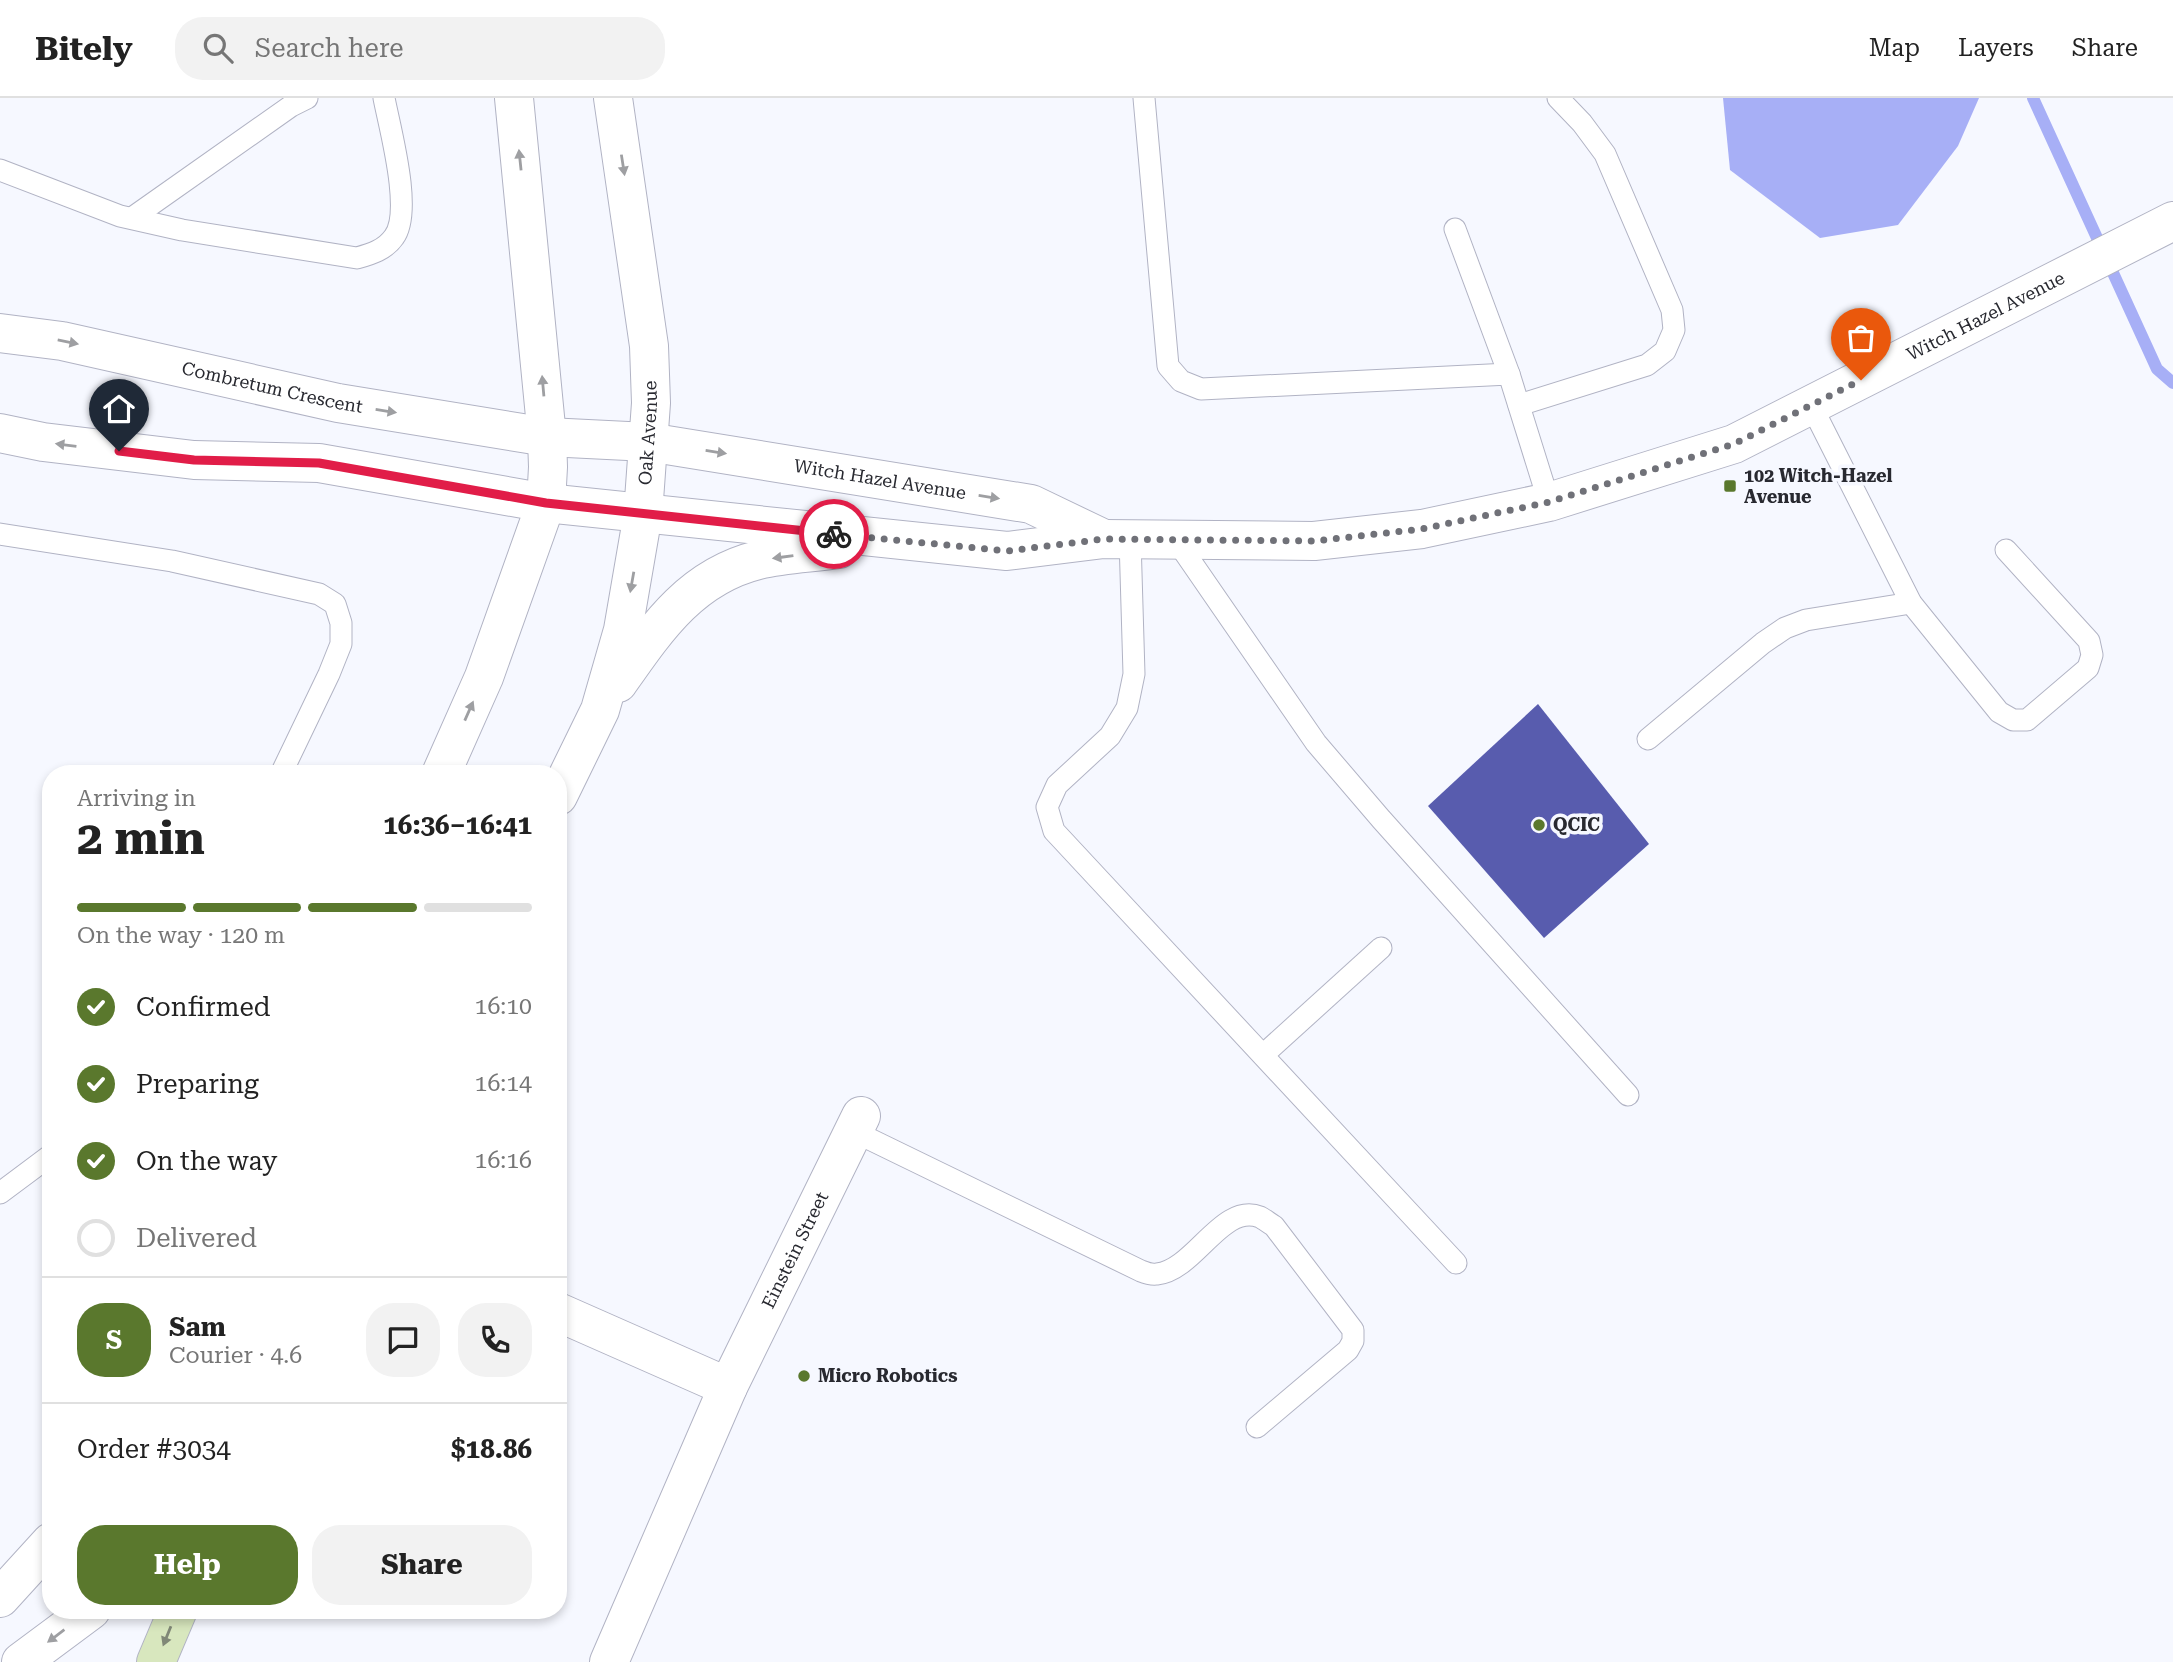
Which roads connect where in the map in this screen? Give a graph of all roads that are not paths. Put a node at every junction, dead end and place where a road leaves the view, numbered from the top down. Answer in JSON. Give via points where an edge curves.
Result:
{"nodes":[{"id":1,"x":384,"y":98,"type":"edge"},
{"id":2,"x":514,"y":98,"type":"edge"},
{"id":3,"x":613,"y":98,"type":"edge"},
{"id":4,"x":1144,"y":98,"type":"edge"},
{"id":5,"x":1558,"y":98,"type":"edge"},
{"id":6,"x":294,"y":101,"type":"edge"},
{"id":7,"x":0,"y":170,"type":"edge"},
{"id":8,"x":132,"y":218,"type":"junction"},
{"id":9,"x":2173,"y":221,"type":"edge"},
{"id":10,"x":1455,"y":229,"type":"dead end"},
{"id":11,"x":0,"y":333,"type":"edge"},
{"id":12,"x":1509,"y":374,"type":"junction"},
{"id":13,"x":1519,"y":405,"type":"junction"},
{"id":14,"x":1811,"y":405,"type":"junction"},
{"id":15,"x":0,"y":433,"type":"edge"},
{"id":16,"x":547,"y":437,"type":"junction"},
{"id":17,"x":649,"y":442,"type":"junction"},
{"id":18,"x":1549,"y":502,"type":"junction"},
{"id":19,"x":546,"y":503,"type":"junction"},
{"id":20,"x":643,"y":514,"type":"junction"},
{"id":21,"x":0,"y":534,"type":"edge"},
{"id":22,"x":1117,"y":539,"type":"junction"},
{"id":23,"x":1176,"y":540,"type":"junction"},
{"id":24,"x":900,"y":541,"type":"junction"},
{"id":25,"x":2006,"y":550,"type":"dead end"},
{"id":26,"x":1911,"y":603,"type":"junction"},
{"id":27,"x":600,"y":710,"type":"junction"},
{"id":28,"x":1648,"y":739,"type":"dead end"},
{"id":29,"x":285,"y":765,"type":"edge"},
{"id":30,"x":445,"y":765,"type":"edge"},
{"id":31,"x":567,"y":778,"type":"edge"},
{"id":32,"x":1381,"y":948,"type":"dead end"},
{"id":33,"x":1263,"y":1055,"type":"junction"},
{"id":34,"x":1628,"y":1095,"type":"dead end"},
{"id":35,"x":857,"y":1124,"type":"joint"},
{"id":36,"x":42,"y":1162,"type":"edge"},
{"id":37,"x":0,"y":1193,"type":"edge"},
{"id":38,"x":1456,"y":1263,"type":"dead end"},
{"id":39,"x":567,"y":1316,"type":"edge"},
{"id":40,"x":728,"y":1387,"type":"junction"},
{"id":41,"x":1257,"y":1427,"type":"dead end"},
{"id":42,"x":42,"y":1552,"type":"edge"},
{"id":43,"x":0,"y":1598,"type":"edge"},
{"id":44,"x":79,"y":1619,"type":"edge"},
{"id":45,"x":174,"y":1619,"type":"edge"},
{"id":46,"x":21,"y":1662,"type":"edge"},
{"id":47,"x":156,"y":1662,"type":"edge"},
{"id":48,"x":609,"y":1662,"type":"edge"}],
"edges":[{"from":1,"to":8,"type":"lane","via":[[401,215],[396,236],[373,254],[357,258]]},
{"from":16,"to":2,"type":"street","one_way":true},
{"from":3,"to":17,"type":"street","name":"Oak Avenue","one_way":true,"via":[[649,346]]},
{"from":4,"to":12,"type":"lane","via":[[1168,366],[1181,381],[1201,389]]},
{"from":5,"to":13,"type":"lane","via":[[1605,154],[1672,310],[1674,331],[1665,351],[1647,365]]},
{"from":6,"to":8,"type":"lane"},
{"from":7,"to":8,"type":"lane"},
{"from":9,"to":14,"type":"street","name":"Witch Hazel Avenue"},
{"from":10,"to":12,"type":"lane"},
{"from":11,"to":16,"type":"street","name":"Combretum Crescent","one_way":true,"via":[[62,341],[338,403]]},
{"from":12,"to":13,"type":"lane"},
{"from":13,"to":18,"type":"lane"},
{"from":14,"to":18,"type":"street","name":"Witch Hazel Avenue","via":[[1734,444]]},
{"from":14,"to":26,"type":"lane"},
{"from":19,"to":15,"type":"street","one_way":true,"via":[[319,463],[194,460]]},
{"from":16,"to":17,"type":"street","name":"Combretum Crescent"},
{"from":16,"to":19,"type":"street"},
{"from":17,"to":20,"type":"street","name":"Oak Avenue"},
{"from":17,"to":22,"type":"street","name":"Witch Hazel Avenue","one_way":true,"via":[[1031,504]]},
{"from":18,"to":23,"type":"street","name":"Witch Hazel Avenue","via":[[1422,529],[1314,541]]},
{"from":19,"to":20,"type":"street","name":"Witch Hazel Avenue"},
{"from":30,"to":19,"type":"street","one_way":true,"via":[[484,677]]},
{"from":20,"to":24,"type":"street","name":"Witch Hazel Avenue"},
{"from":20,"to":27,"type":"street","name":"Oak Avenue","one_way":true,"via":[[624,630]]},
{"from":21,"to":29,"type":"lane","via":[[172,561],[319,594],[335,604],[341,644]]},
{"from":22,"to":23,"type":"street","name":"Witch Hazel Avenue"},
{"from":22,"to":24,"type":"street","name":"Witch Hazel Avenue","via":[[1007,551]]},
{"from":22,"to":33,"type":"lane","via":[[1134,674],[1127,708],[1110,736],[1058,785],[1047,807],[1054,831]]},
{"from":23,"to":34,"type":"lane","via":[[1316,743]]},
{"from":24,"to":27,"type":"street","one_way":true,"via":[[757,560],[711,578],[680,603],[650,638]]},
{"from":25,"to":26,"type":"lane","via":[[2089,641],[2092,655],[2088,668],[2027,720],[2013,720],[2000,712]]},
{"from":26,"to":28,"type":"lane","via":[[1806,620],[1785,628]]},
{"from":27,"to":31,"type":"street","name":"Oak Avenue"},
{"from":32,"to":33,"type":"lane"},
{"from":33,"to":38,"type":"lane"},
{"from":35,"to":40,"type":"street","name":"Einstein Street"},
{"from":35,"to":41,"type":"lane","via":[[1128,1265],[1156,1275],[1177,1268],[1229,1220],[1243,1214],[1259,1216],[1274,1226],[1353,1330],[1353,1342]]},
{"from":36,"to":37,"type":"lane"},
{"from":39,"to":40,"type":"street"},
{"from":40,"to":48,"type":"street","name":"Einstein Street"},
{"from":42,"to":43,"type":"street"},
{"from":44,"to":46,"type":"street","one_way":true},
{"from":45,"to":47,"type":"main road","one_way":true}]}
